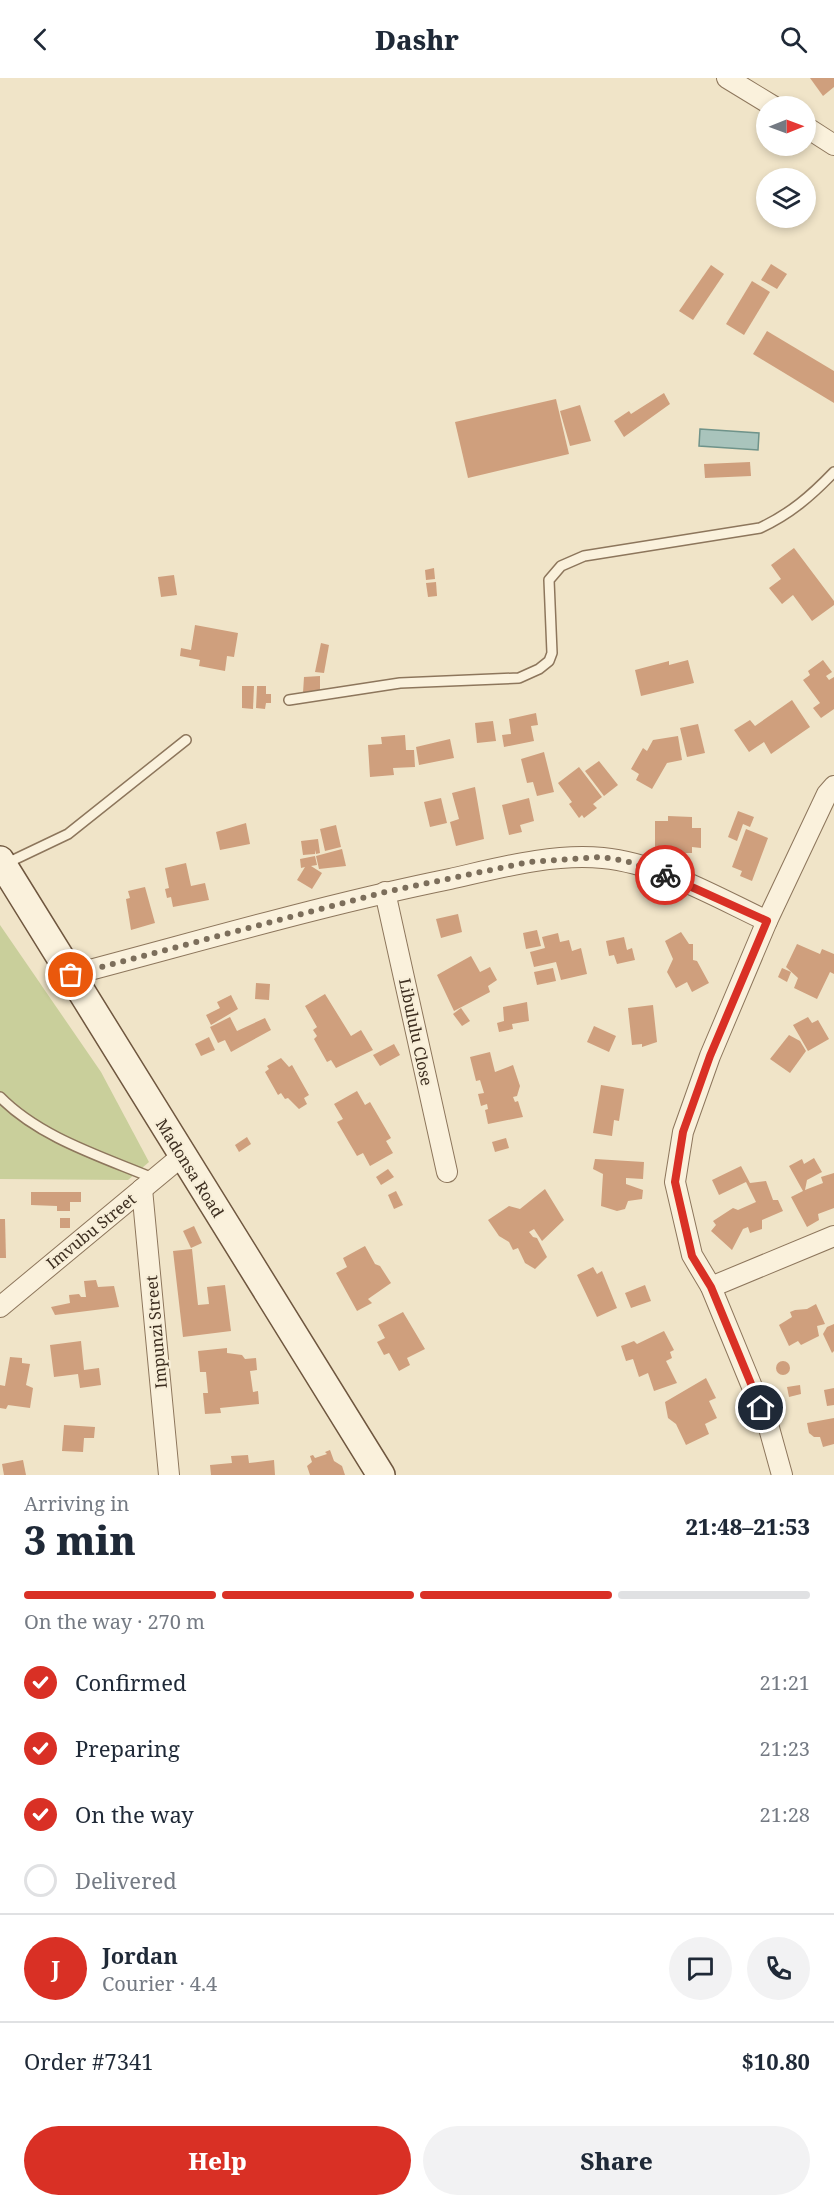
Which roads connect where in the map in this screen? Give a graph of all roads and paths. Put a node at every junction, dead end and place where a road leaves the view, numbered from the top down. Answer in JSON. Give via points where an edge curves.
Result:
{"nodes":[{"id":1,"x":727,"y":78,"type":"edge"},
{"id":2,"x":756,"y":96,"type":"edge"},
{"id":3,"x":816,"y":133,"type":"edge"},
{"id":4,"x":834,"y":145,"type":"edge"},
{"id":5,"x":834,"y":472,"type":"edge"},
{"id":6,"x":289,"y":700,"type":"dead end"},
{"id":7,"x":186,"y":740,"type":"dead end"},
{"id":8,"x":834,"y":786,"type":"edge"},
{"id":9,"x":2,"y":862,"type":"edge"},
{"id":10,"x":385,"y":892,"type":"junction"},
{"id":11,"x":767,"y":921,"type":"junction"},
{"id":12,"x":71,"y":975,"type":"junction"},
{"id":13,"x":0,"y":1097,"type":"edge"},
{"id":14,"x":182,"y":1156,"type":"junction"},
{"id":15,"x":447,"y":1172,"type":"dead end"},
{"id":16,"x":149,"y":1184,"type":"junction"},
{"id":17,"x":834,"y":1236,"type":"edge"},
{"id":18,"x":711,"y":1287,"type":"junction"},
{"id":19,"x":8,"y":1290,"type":"edge"},
{"id":20,"x":0,"y":1306,"type":"edge"},
{"id":21,"x":169,"y":1475,"type":"edge"},
{"id":22,"x":381,"y":1475,"type":"edge"},
{"id":23,"x":782,"y":1475,"type":"edge"}],
"edges":[{"from":1,"to":2,"type":"street"},
{"from":3,"to":4,"type":"street"},
{"from":5,"to":6,"type":"lane","via":[[803,503],[760,528],[584,556],[561,566],[549,580],[552,653],[539,669],[519,678],[400,683]]},
{"from":7,"to":9,"type":"lane","via":[[68,834]]},
{"from":8,"to":11,"type":"street"},
{"from":9,"to":12,"type":"street","name":"Madonsa Road"},
{"from":10,"to":11,"type":"street","via":[[529,862],[601,857],[626,861],[690,885]]},
{"from":10,"to":12,"type":"street"},
{"from":10,"to":15,"type":"street","name":"Libululu Close"},
{"from":11,"to":18,"type":"street","via":[[710,1056],[683,1132],[675,1182],[692,1256]]},
{"from":12,"to":14,"type":"street","name":"Madonsa Road"},
{"from":13,"to":16,"type":"lane","via":[[17,1115]]},
{"from":14,"to":16,"type":"street","name":"Imvubu Street"},
{"from":14,"to":22,"type":"street","name":"Madonsa Road"},
{"from":16,"to":19,"type":"street","name":"Imvubu Street"},
{"from":16,"to":21,"type":"street","name":"Impunzi Street"},
{"from":17,"to":18,"type":"street"},
{"from":18,"to":23,"type":"street","via":[[770,1428]]},
{"from":19,"to":20,"type":"street","name":"Imvubu Street"}]}
